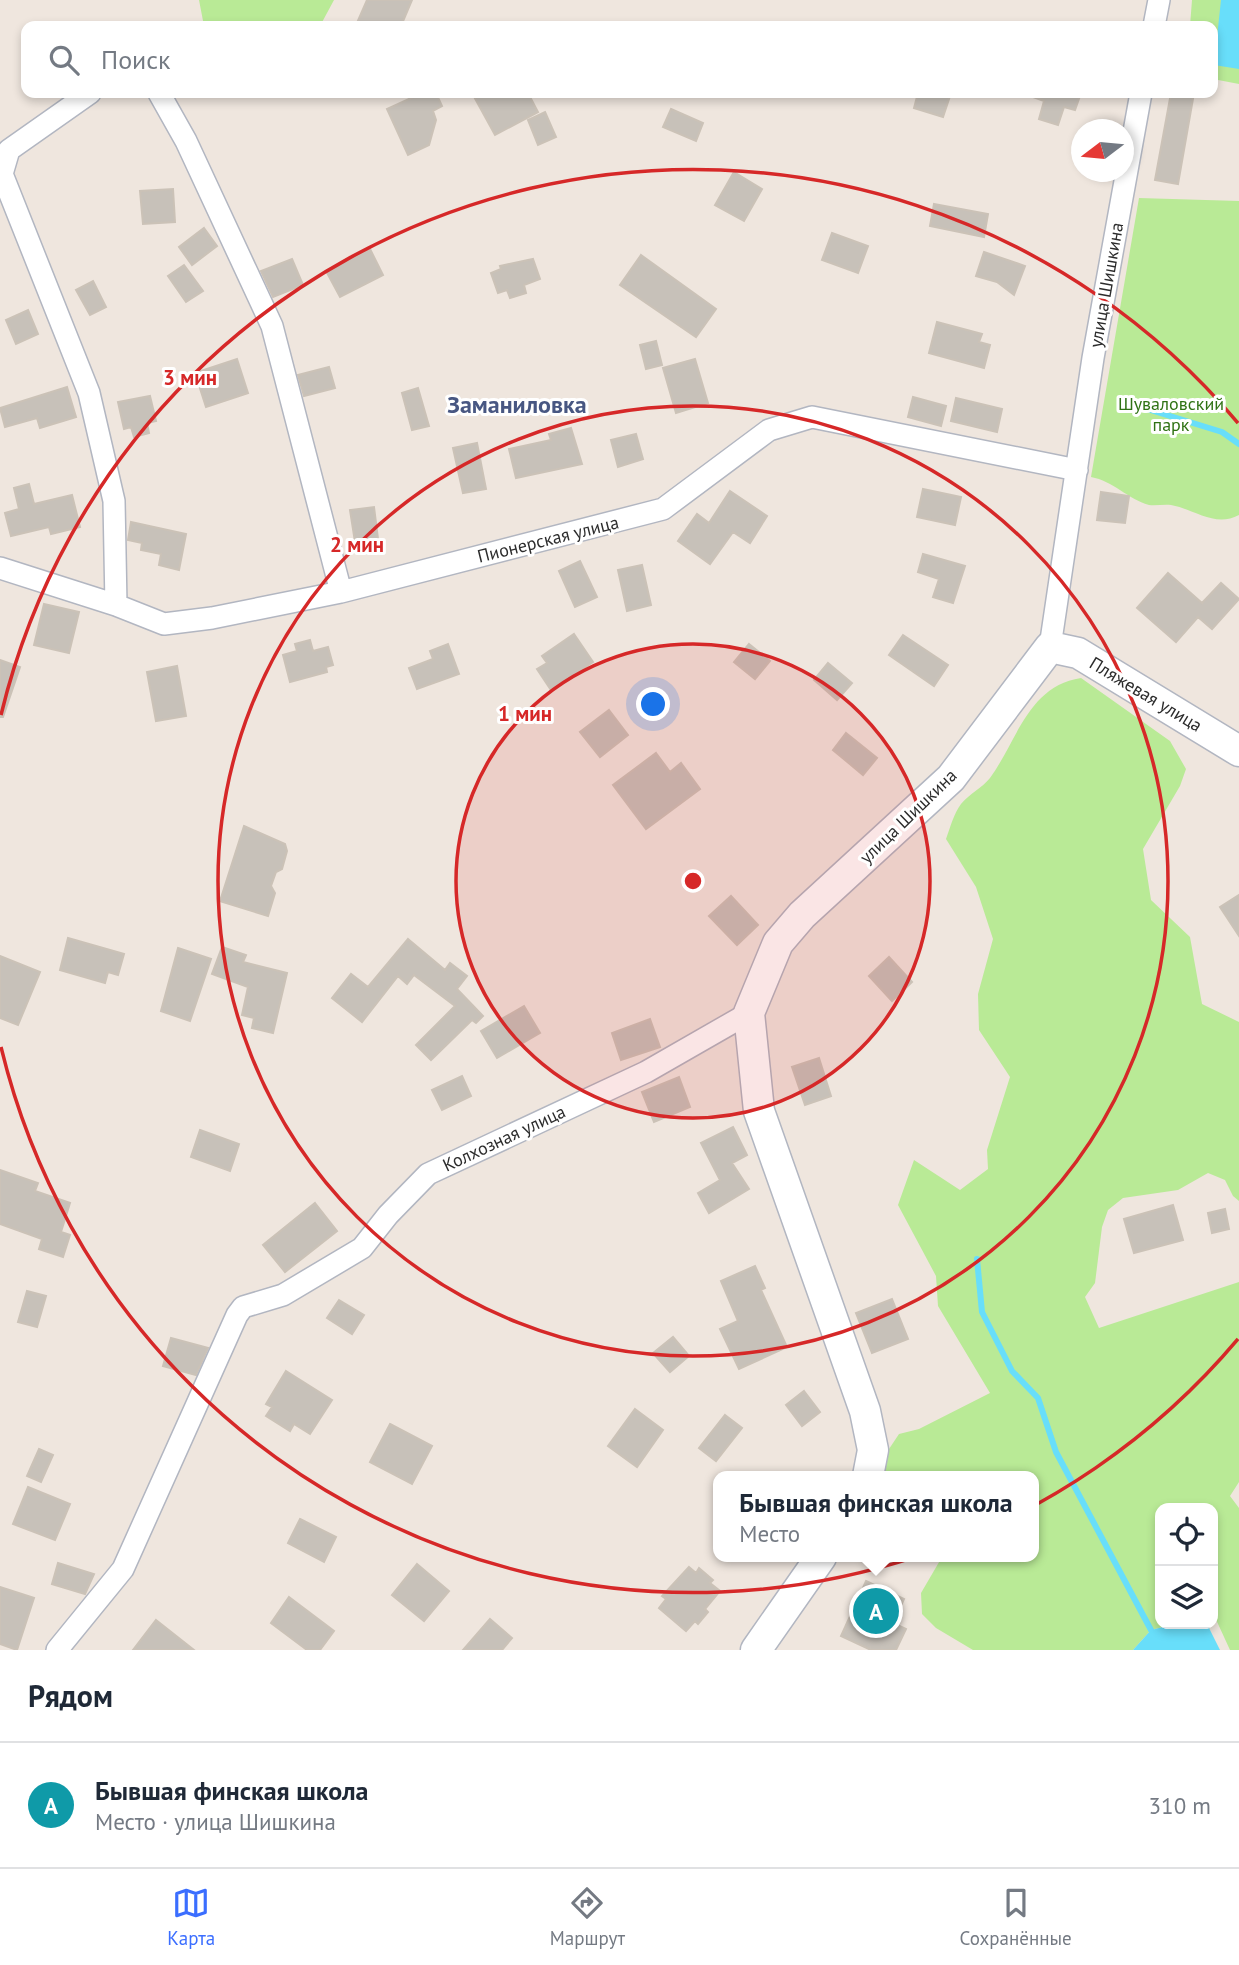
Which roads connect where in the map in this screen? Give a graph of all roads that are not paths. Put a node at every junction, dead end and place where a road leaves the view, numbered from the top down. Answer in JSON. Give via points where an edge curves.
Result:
{"nodes":[{"id":1,"x":1158,"y":0,"type":"edge"},
{"id":2,"x":1155,"y":21,"type":"edge"},
{"id":3,"x":83,"y":98,"type":"edge"},
{"id":4,"x":162,"y":98,"type":"edge"},
{"id":5,"x":1140,"y":98,"type":"edge"},
{"id":6,"x":1077,"y":470,"type":"junction"},
{"id":7,"x":0,"y":568,"type":"edge"},
{"id":8,"x":341,"y":592,"type":"junction"},
{"id":9,"x":116,"y":605,"type":"junction"},
{"id":10,"x":1050,"y":647,"type":"junction"},
{"id":11,"x":1239,"y":751,"type":"edge"},
{"id":12,"x":749,"y":1013,"type":"junction"},
{"id":13,"x":869,"y":1471,"type":"edge"},
{"id":14,"x":817,"y":1562,"type":"edge"},
{"id":15,"x":57,"y":1650,"type":"edge"},
{"id":16,"x":755,"y":1650,"type":"edge"}],
"edges":[{"from":1,"to":2,"type":"street"},
{"from":3,"to":9,"type":"street","via":[[9,150],[2,174],[89,393],[114,501]]},
{"from":4,"to":8,"type":"street","via":[[272,326]]},
{"from":5,"to":6,"type":"street","name":"улица Шишкина"},
{"from":6,"to":8,"type":"street","name":"Пионерская улица","via":[[812,417],[769,430],[663,509]]},
{"from":6,"to":10,"type":"street","name":"улица Шишкина"},
{"from":7,"to":9,"type":"street","name":"Пионерская улица"},
{"from":8,"to":9,"type":"street","name":"Пионерская улица","via":[[164,624]]},
{"from":10,"to":11,"type":"street","name":"Пляжевая улица","via":[[1078,653]]},
{"from":10,"to":12,"type":"street","name":"улица Шишкина","via":[[951,778],[802,915],[778,943]]},
{"from":12,"to":13,"type":"street","name":"улица Шишкина","via":[[760,1111],[865,1411],[873,1450]]},
{"from":12,"to":15,"type":"street","name":"Колхозная улица","via":[[646,1072],[428,1174],[362,1248],[283,1295],[243,1307],[123,1569]]},
{"from":14,"to":16,"type":"street"}]}
